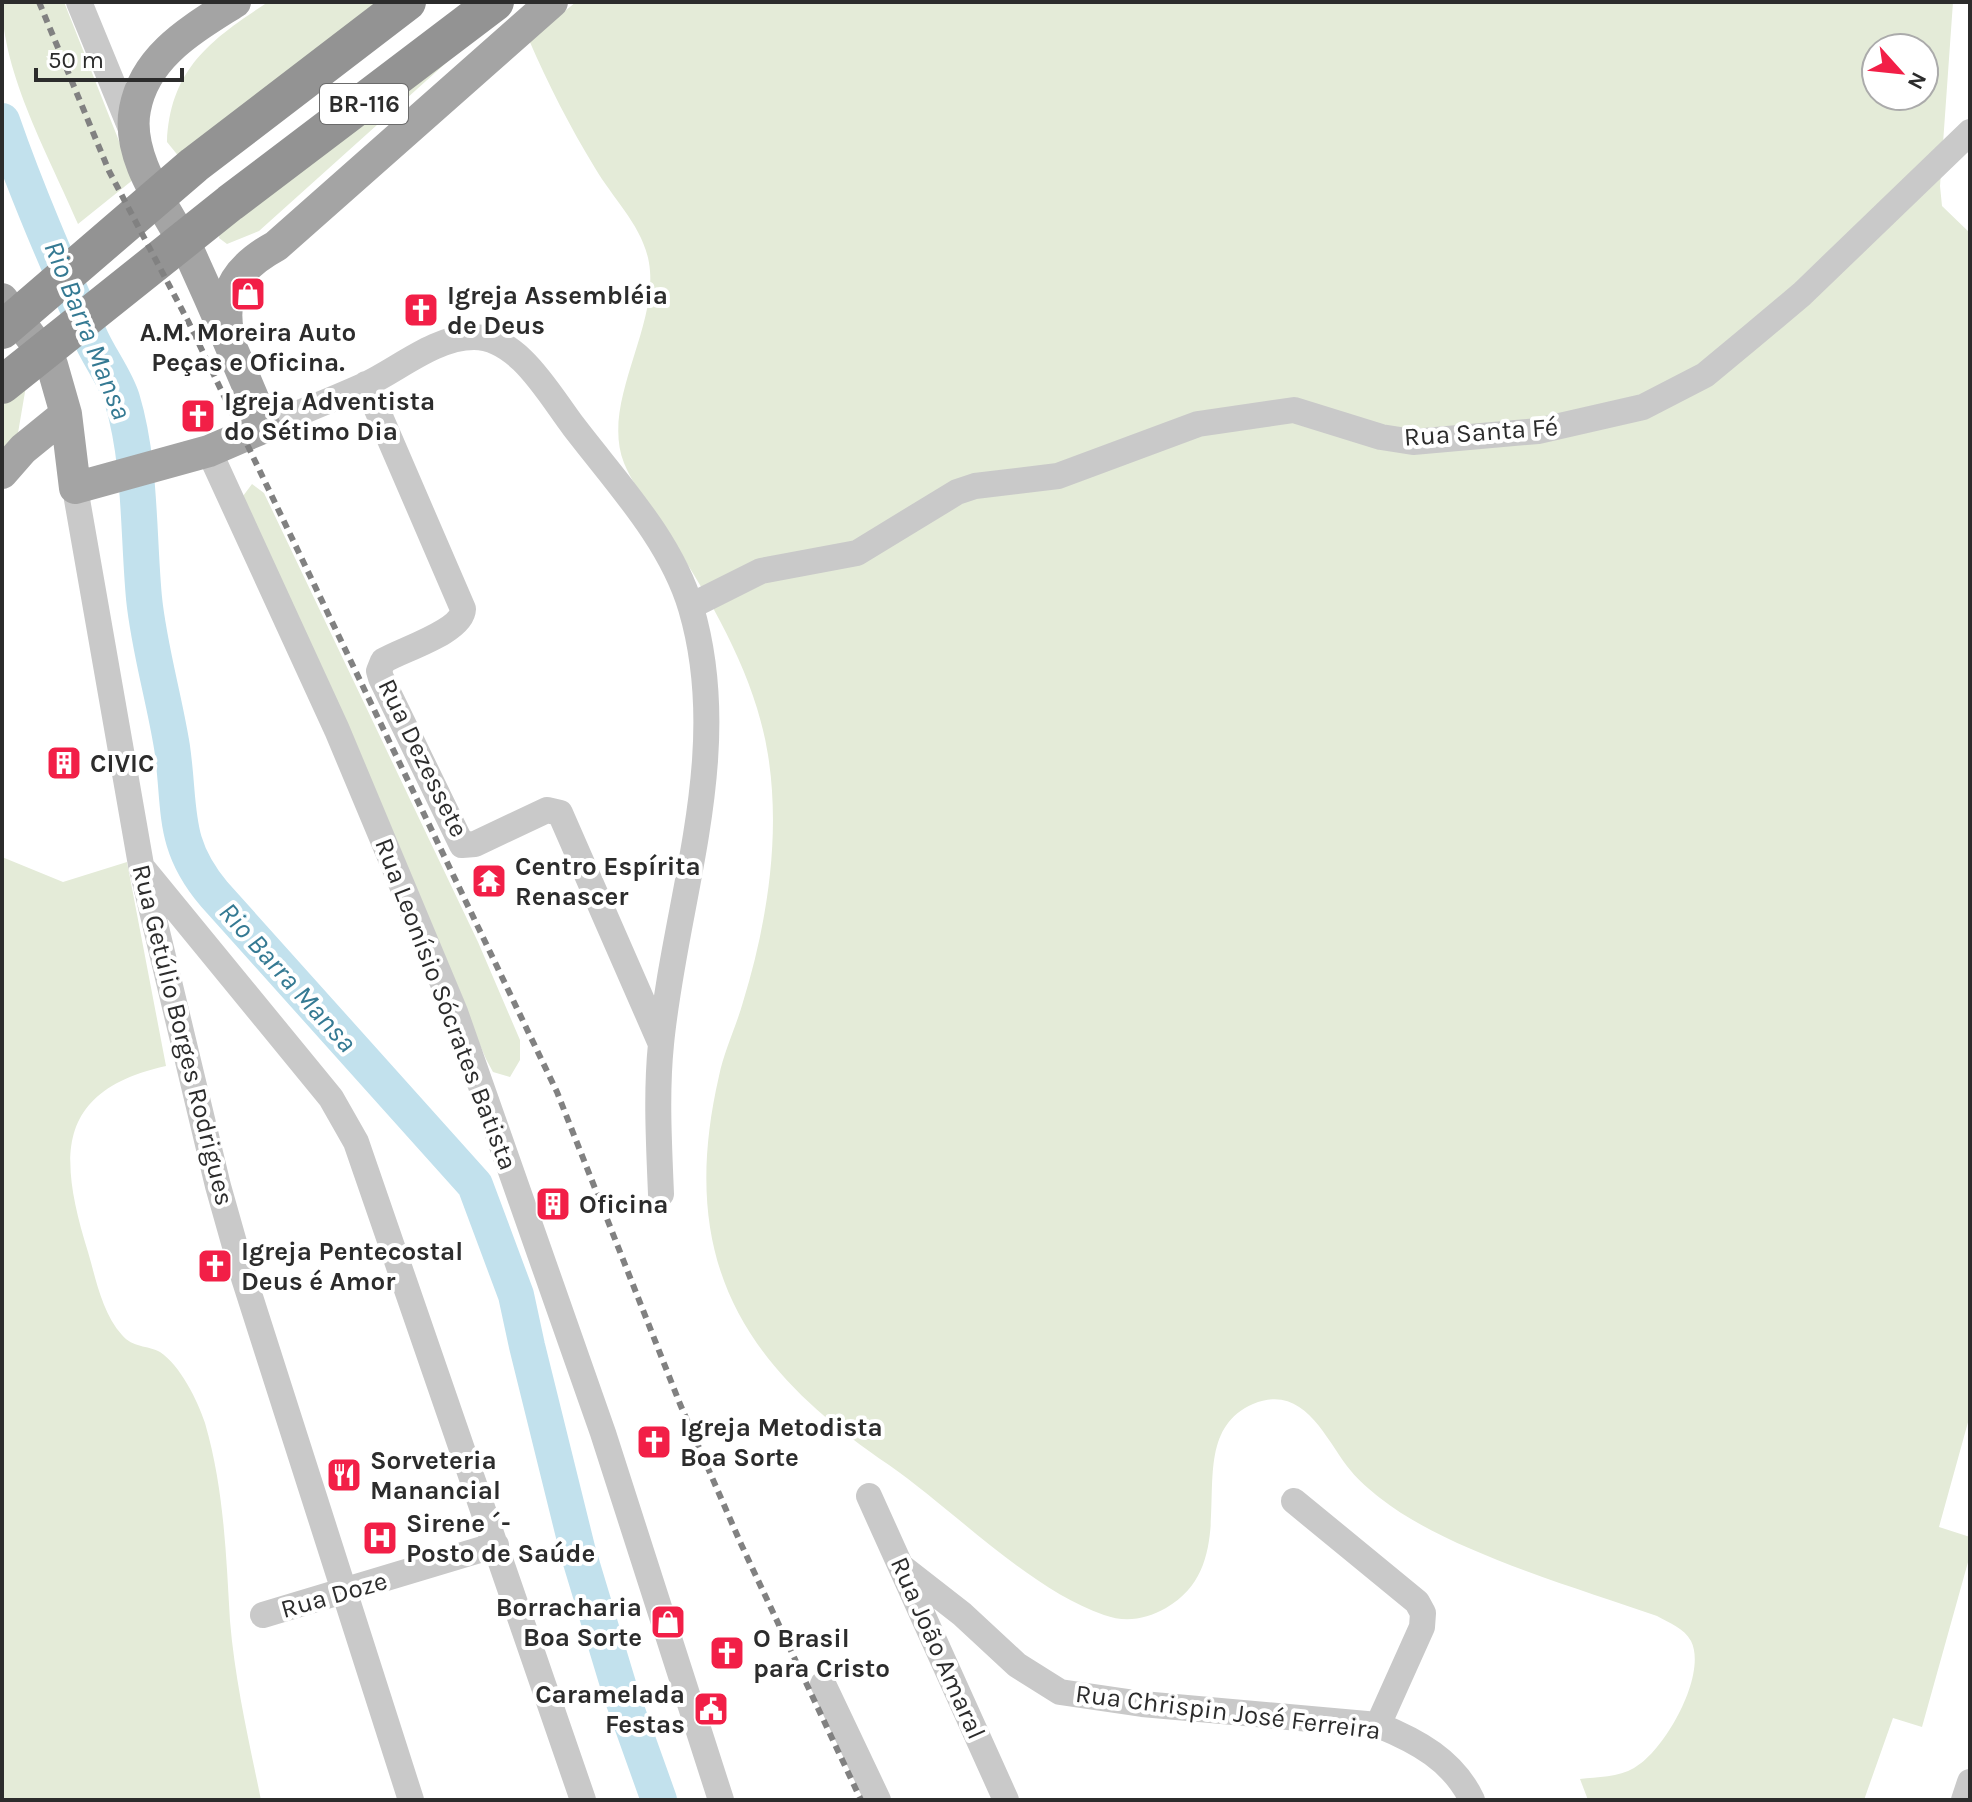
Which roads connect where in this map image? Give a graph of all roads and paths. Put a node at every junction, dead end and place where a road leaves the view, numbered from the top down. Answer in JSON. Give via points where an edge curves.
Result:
{"nodes":[{"id":1,"x":79,"y":2,"type":"edge"},
{"id":2,"x":235,"y":2,"type":"edge"},
{"id":3,"x":407,"y":2,"type":"edge"},
{"id":4,"x":495,"y":2,"type":"edge"},
{"id":5,"x":552,"y":2,"type":"edge"},
{"id":6,"x":1970,"y":132,"type":"edge"},
{"id":7,"x":135,"y":139,"type":"junction"},
{"id":8,"x":265,"y":252,"type":"junction"},
{"id":9,"x":189,"y":253,"type":"junction"},
{"id":10,"x":2,"y":299,"type":"edge"},
{"id":11,"x":2,"y":330,"type":"edge"},
{"id":12,"x":236,"y":359,"type":"junction"},
{"id":13,"x":366,"y":384,"type":"junction"},
{"id":14,"x":2,"y":385,"type":"edge"},
{"id":15,"x":66,"y":414,"type":"junction"},
{"id":16,"x":265,"y":427,"type":"junction"},
{"id":17,"x":209,"y":451,"type":"junction"},
{"id":18,"x":2,"y":473,"type":"edge"},
{"id":19,"x":89,"y":484,"type":"junction"},
{"id":20,"x":691,"y":606,"type":"junction"},
{"id":21,"x":141,"y":865,"type":"junction"},
{"id":22,"x":670,"y":988,"type":"junction"},
{"id":23,"x":638,"y":992,"type":"junction"},
{"id":24,"x":661,"y":1044,"type":"junction"},
{"id":25,"x":661,"y":1194,"type":"dead end"},
{"id":26,"x":869,"y":1496,"type":"dead end"},
{"id":27,"x":1294,"y":1501,"type":"dead end"},
{"id":28,"x":496,"y":1545,"type":"junction"},
{"id":29,"x":903,"y":1568,"type":"junction"},
{"id":30,"x":346,"y":1592,"type":"junction"},
{"id":31,"x":263,"y":1615,"type":"dead end"},
{"id":32,"x":823,"y":1684,"type":"dead end"},
{"id":33,"x":1378,"y":1725,"type":"junction"},
{"id":34,"x":1970,"y":1782,"type":"edge"},
{"id":35,"x":411,"y":1800,"type":"edge"},
{"id":36,"x":583,"y":1800,"type":"edge"},
{"id":37,"x":721,"y":1800,"type":"edge"},
{"id":38,"x":878,"y":1800,"type":"edge"},
{"id":39,"x":1006,"y":1800,"type":"edge"},
{"id":40,"x":1472,"y":1800,"type":"edge"},
{"id":41,"x":1964,"y":1800,"type":"edge"}],
"edges":[{"from":1,"to":7,"type":"street"},
{"from":2,"to":7,"type":"main road","via":[[187,33],[155,63],[136,102]]},
{"from":3,"to":11,"type":"highway","number":"BR-116","via":[[194,165]]},
{"from":4,"to":14,"type":"highway","number":"BR-116"},
{"from":5,"to":8,"type":"main road"},
{"from":6,"to":20,"type":"street","name":"Rua Santa Fé","via":[[1802,294],[1705,375],[1643,407],[1538,431],[1413,442],[1294,410],[1198,424],[1058,476],[957,492],[857,553],[761,571]]},
{"from":7,"to":9,"type":"main road"},
{"from":8,"to":9,"type":"main road","via":[[217,272]]},
{"from":8,"to":12,"type":"main road","via":[[238,276],[226,302],[227,331]]},
{"from":9,"to":12,"type":"main road"},
{"from":10,"to":15,"type":"main road","via":[[48,357]]},
{"from":12,"to":16,"type":"main road"},
{"from":13,"to":16,"type":"street"},
{"from":13,"to":20,"type":"street","via":[[466,337],[488,338],[510,350],[636,508]]},
{"from":13,"to":23,"type":"street","name":"Rua Dezessete","via":[[463,609],[451,627],[383,661],[381,678],[462,845],[475,844],[547,810],[560,813]]},
{"from":15,"to":18,"type":"main road"},
{"from":15,"to":19,"type":"main road"},
{"from":16,"to":17,"type":"main road"},
{"from":17,"to":19,"type":"main road"},
{"from":17,"to":37,"type":"street","name":"Rua Leonísio Sócrates Batista","via":[[337,730],[455,1012],[603,1433]]},
{"from":19,"to":21,"type":"street","name":"Rua Getúlio Borges Rodrigues"},
{"from":20,"to":22,"type":"street","via":[[703,662],[708,739]]},
{"from":21,"to":28,"type":"street","via":[[331,1098],[356,1142]]},
{"from":21,"to":30,"type":"street","name":"Rua Getúlio Borges Rodrigues","via":[[241,1269]]},
{"from":22,"to":23,"type":"street"},
{"from":22,"to":24,"type":"street"},
{"from":23,"to":24,"type":"street","name":"Rua Dezessete"},
{"from":24,"to":25,"type":"street"},
{"from":26,"to":29,"type":"street","name":"Rua João Amaral"},
{"from":27,"to":33,"type":"street","via":[[1417,1602],[1423,1613],[1422,1627]]},
{"from":28,"to":30,"type":"street","name":"Rua Doze"},
{"from":28,"to":36,"type":"street"},
{"from":29,"to":33,"type":"street","name":"Rua Chrispin José Ferreira","via":[[1017,1665],[1060,1692]]},
{"from":29,"to":39,"type":"street","name":"Rua João Amaral"},
{"from":30,"to":31,"type":"street","name":"Rua Doze"},
{"from":30,"to":35,"type":"street","name":"Rua Getúlio Borges Rodrigues"},
{"from":32,"to":38,"type":"street"},
{"from":33,"to":40,"type":"street","name":"Rua Chrispin José Ferreira","via":[[1438,1757],[1455,1771]]},
{"from":34,"to":41,"type":"street"}]}
